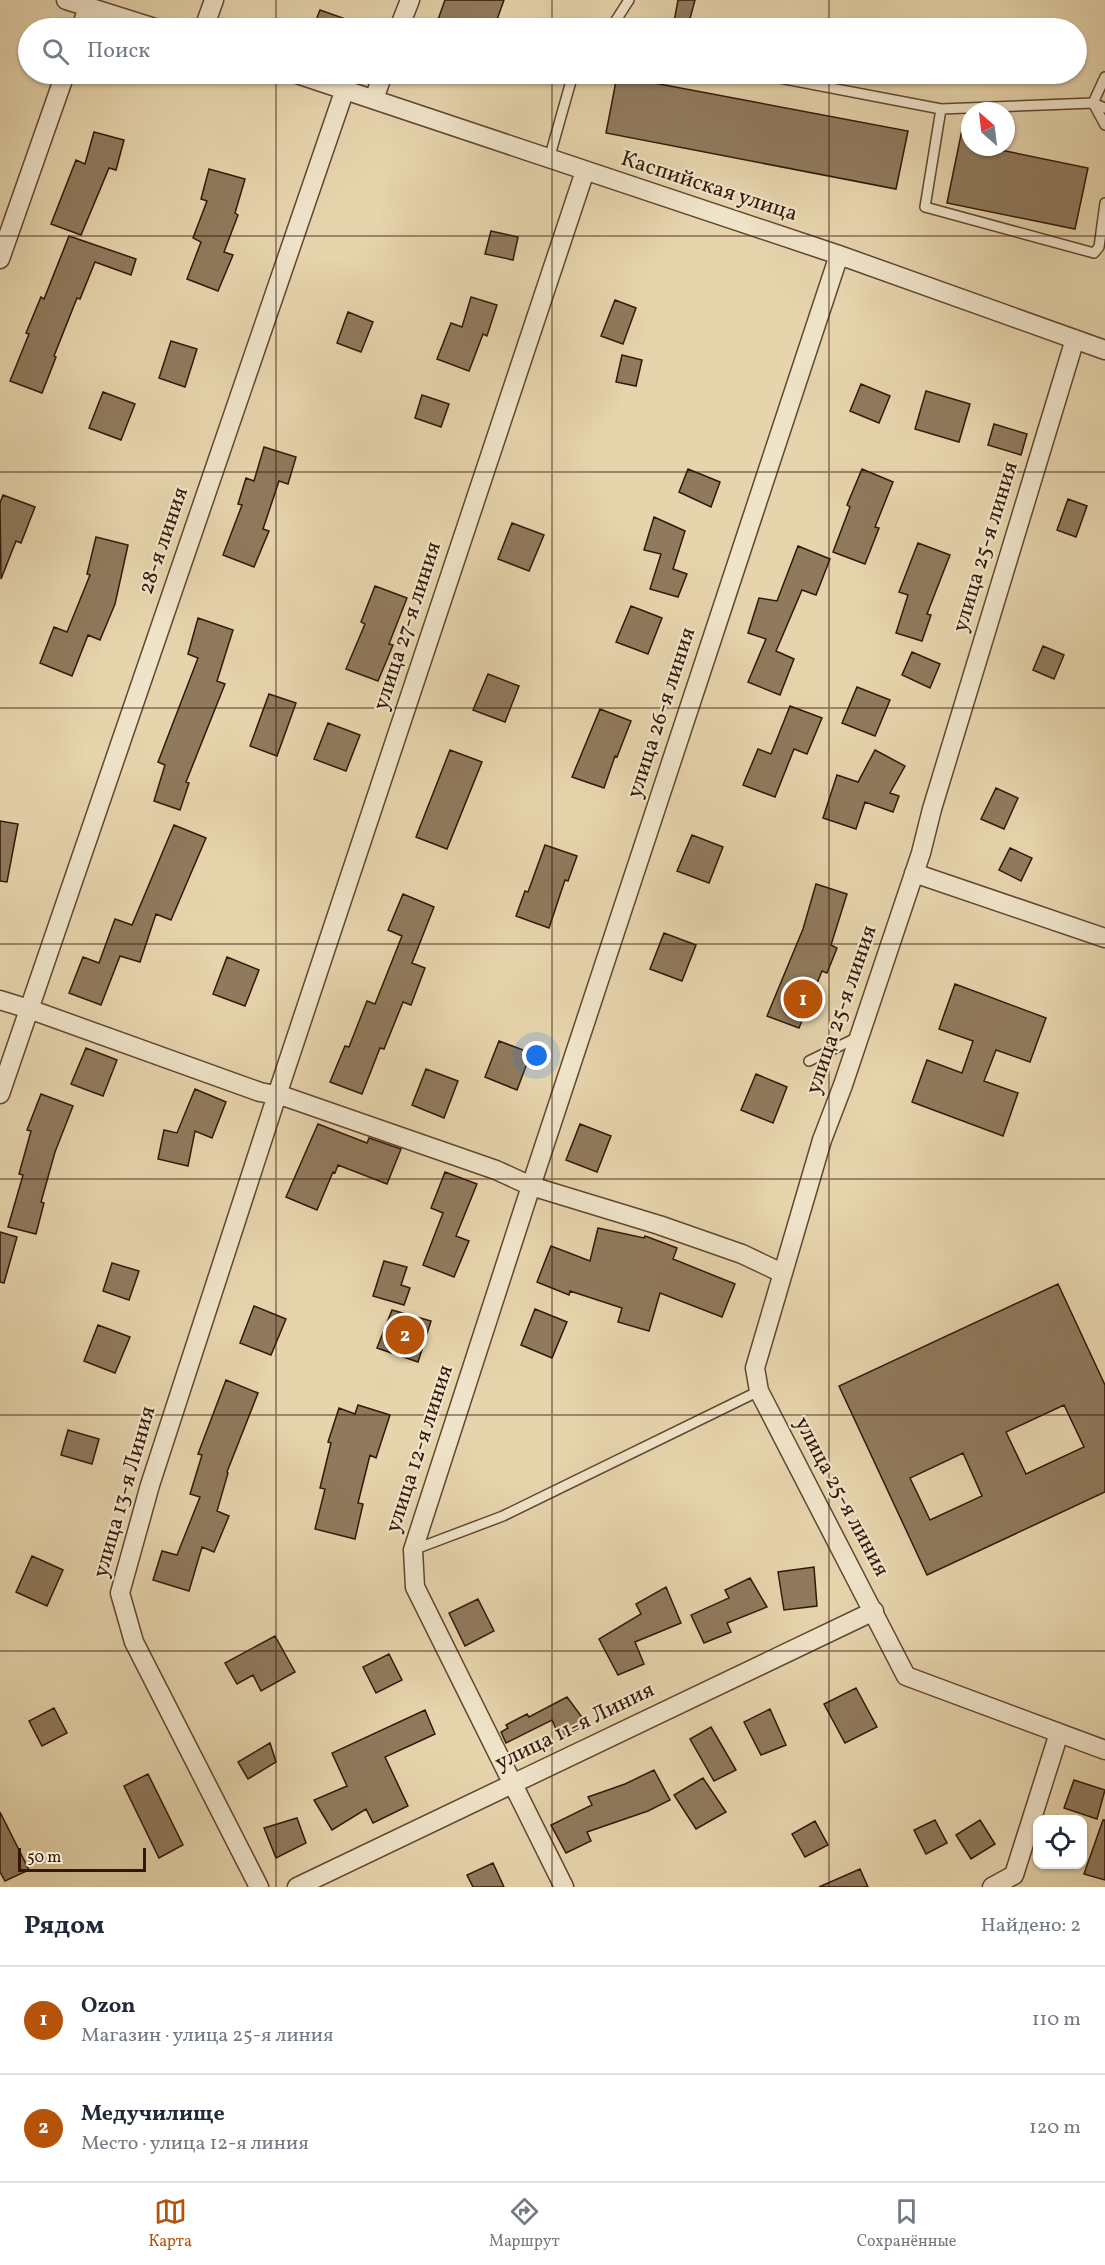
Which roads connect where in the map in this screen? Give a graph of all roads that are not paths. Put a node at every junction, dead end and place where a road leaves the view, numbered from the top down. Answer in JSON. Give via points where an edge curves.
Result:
{"nodes":[{"id":1,"x":66,"y":0,"type":"edge"},
{"id":2,"x":214,"y":0,"type":"edge"},
{"id":3,"x":410,"y":0,"type":"edge"},
{"id":4,"x":629,"y":0,"type":"edge"},
{"id":5,"x":88,"y":7,"type":"junction"},
{"id":6,"x":84,"y":18,"type":"edge"},
{"id":7,"x":123,"y":18,"type":"edge"},
{"id":8,"x":208,"y":18,"type":"edge"},
{"id":9,"x":403,"y":18,"type":"edge"},
{"id":10,"x":617,"y":18,"type":"edge"},
{"id":11,"x":1105,"y":77,"type":"edge"},
{"id":12,"x":61,"y":84,"type":"edge"},
{"id":13,"x":329,"y":84,"type":"edge"},
{"id":14,"x":379,"y":84,"type":"edge"},
{"id":15,"x":570,"y":84,"type":"edge"},
{"id":16,"x":811,"y":84,"type":"edge"},
{"id":17,"x":345,"y":89,"type":"junction"},
{"id":18,"x":374,"y":99,"type":"junction"},
{"id":19,"x":1093,"y":103,"type":"junction"},
{"id":20,"x":1105,"y":108,"type":"edge"},
{"id":21,"x":941,"y":109,"type":"junction"},
{"id":22,"x":1105,"y":125,"type":"edge"},
{"id":23,"x":549,"y":159,"type":"junction"},
{"id":24,"x":585,"y":171,"type":"junction"},
{"id":25,"x":1105,"y":203,"type":"edge"},
{"id":26,"x":839,"y":255,"type":"junction"},
{"id":27,"x":0,"y":259,"type":"edge"},
{"id":28,"x":1075,"y":339,"type":"junction"},
{"id":29,"x":1105,"y":350,"type":"edge"},
{"id":30,"x":914,"y":873,"type":"junction"},
{"id":31,"x":1105,"y":938,"type":"edge"},
{"id":32,"x":0,"y":1000,"type":"edge"},
{"id":33,"x":29,"y":1009,"type":"junction"},
{"id":34,"x":858,"y":1037,"type":"junction"},
{"id":35,"x":809,"y":1061,"type":"dead end"},
{"id":36,"x":0,"y":1094,"type":"edge"},
{"id":37,"x":277,"y":1095,"type":"junction"},
{"id":38,"x":531,"y":1186,"type":"junction"},
{"id":39,"x":782,"y":1273,"type":"junction"},
{"id":40,"x":759,"y":1390,"type":"junction"},
{"id":41,"x":413,"y":1550,"type":"junction"},
{"id":42,"x":874,"y":1611,"type":"junction"},
{"id":43,"x":1059,"y":1733,"type":"junction"},
{"id":44,"x":1105,"y":1750,"type":"edge"},
{"id":45,"x":512,"y":1784,"type":"junction"},
{"id":46,"x":259,"y":1887,"type":"edge"},
{"id":47,"x":297,"y":1887,"type":"edge"},
{"id":48,"x":564,"y":1887,"type":"edge"},
{"id":49,"x":992,"y":1887,"type":"edge"}],
"edges":[{"from":1,"to":5,"type":"street"},
{"from":2,"to":8,"type":"street"},
{"from":3,"to":9,"type":"street"},
{"from":4,"to":10,"type":"lane"},
{"from":5,"to":6,"type":"street"},
{"from":5,"to":7,"type":"street"},
{"from":11,"to":19,"type":"lane"},
{"from":12,"to":27,"type":"street"},
{"from":13,"to":17,"type":"street","name":"Каспийская улица"},
{"from":14,"to":18,"type":"street"},
{"from":15,"to":23,"type":"lane"},
{"from":16,"to":21,"type":"lane"},
{"from":17,"to":18,"type":"street","name":"Каспийская улица"},
{"from":17,"to":33,"type":"street","name":"28-я линия"},
{"from":18,"to":23,"type":"street","name":"Каспийская улица"},
{"from":19,"to":20,"type":"lane"},
{"from":19,"to":21,"type":"lane"},
{"from":19,"to":22,"type":"lane"},
{"from":21,"to":25,"type":"lane","via":[[925,207],[1094,253],[1099,247]]},
{"from":23,"to":24,"type":"street","name":"Каспийская улица"},
{"from":24,"to":26,"type":"street","name":"Каспийская улица"},
{"from":24,"to":37,"type":"street","name":"улица 27-я линия"},
{"from":26,"to":28,"type":"street","name":"Каспийская улица"},
{"from":26,"to":38,"type":"street","name":"улица 26-я линия"},
{"from":28,"to":29,"type":"street","name":"Каспийская улица"},
{"from":28,"to":30,"type":"street","name":"улица 25-я линия"},
{"from":30,"to":31,"type":"street"},
{"from":30,"to":34,"type":"street","name":"улица 25-я линия"},
{"from":32,"to":33,"type":"street"},
{"from":33,"to":36,"type":"street","name":"28-я линия"},
{"from":33,"to":37,"type":"street"},
{"from":34,"to":35,"type":"lane"},
{"from":34,"to":39,"type":"street","name":"улица 25-я линия"},
{"from":37,"to":38,"type":"street","via":[[496,1170]]},
{"from":37,"to":46,"type":"street","name":"улица 13-я Линия","via":[[150,1485],[120,1593],[134,1642]]},
{"from":38,"to":39,"type":"street","via":[[742,1254]]},
{"from":38,"to":41,"type":"street","name":"улица 12-я линия"},
{"from":39,"to":40,"type":"street","name":"улица 25-я линия","via":[[755,1368]]},
{"from":40,"to":41,"type":"lane","via":[[503,1516]]},
{"from":40,"to":42,"type":"street","name":"улица 25-я линия"},
{"from":41,"to":45,"type":"street","name":"улица 12-я линия","via":[[415,1587]]},
{"from":42,"to":43,"type":"street","name":"улица 25-я линия","via":[[906,1676]]},
{"from":42,"to":45,"type":"street","name":"улица 11-я Линия"},
{"from":43,"to":44,"type":"street"},
{"from":43,"to":49,"type":"street","via":[[1014,1875]]},
{"from":45,"to":47,"type":"street","name":"улица 11-я Линия"},
{"from":45,"to":48,"type":"street","name":"улица 12-я линия"}]}
